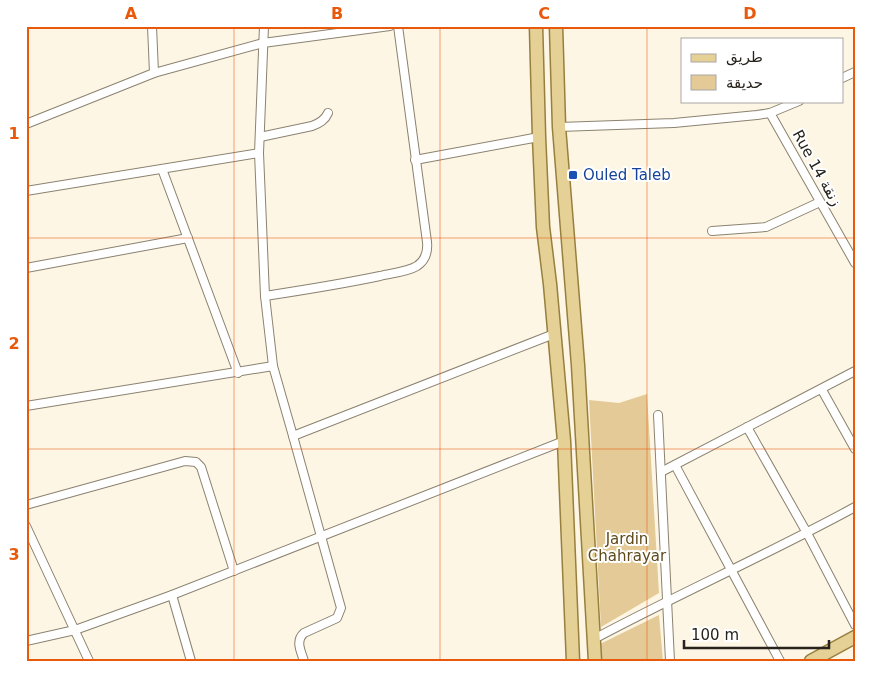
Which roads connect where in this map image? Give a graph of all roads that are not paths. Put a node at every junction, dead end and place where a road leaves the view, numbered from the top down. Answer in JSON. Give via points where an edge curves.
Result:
{"nodes":[{"id":1,"x":152,"y":26,"type":"edge"},
{"id":2,"x":264,"y":26,"type":"edge"},
{"id":3,"x":390,"y":26,"type":"edge"},
{"id":4,"x":398,"y":26,"type":"edge"},
{"id":5,"x":536,"y":26,"type":"edge"},
{"id":6,"x":556,"y":26,"type":"edge"},
{"id":7,"x":263,"y":42,"type":"junction"},
{"id":8,"x":154,"y":73,"type":"junction"},
{"id":9,"x":797,"y":102,"type":"edge"},
{"id":10,"x":328,"y":113,"type":"dead end"},
{"id":11,"x":770,"y":114,"type":"junction"},
{"id":12,"x":26,"y":124,"type":"edge"},
{"id":13,"x":559,"y":126,"type":"junction"},
{"id":14,"x":260,"y":137,"type":"junction"},
{"id":15,"x":539,"y":137,"type":"junction"},
{"id":16,"x":259,"y":154,"type":"junction"},
{"id":17,"x":415,"y":160,"type":"junction"},
{"id":18,"x":162,"y":169,"type":"junction"},
{"id":19,"x":26,"y":191,"type":"edge"},
{"id":20,"x":820,"y":202,"type":"junction"},
{"id":21,"x":712,"y":231,"type":"dead end"},
{"id":22,"x":188,"y":238,"type":"junction"},
{"id":23,"x":855,"y":263,"type":"edge"},
{"id":24,"x":26,"y":268,"type":"edge"},
{"id":25,"x":265,"y":296,"type":"junction"},
{"id":26,"x":554,"y":334,"type":"junction"},
{"id":27,"x":273,"y":366,"type":"junction"},
{"id":28,"x":855,"y":372,"type":"edge"},
{"id":29,"x":238,"y":373,"type":"junction"},
{"id":30,"x":822,"y":390,"type":"junction"},
{"id":31,"x":26,"y":406,"type":"edge"},
{"id":32,"x":658,"y":415,"type":"dead end"},
{"id":33,"x":747,"y":427,"type":"junction"},
{"id":34,"x":294,"y":436,"type":"junction"},
{"id":35,"x":564,"y":441,"type":"junction"},
{"id":36,"x":855,"y":449,"type":"edge"},
{"id":37,"x":675,"y":465,"type":"junction"},
{"id":38,"x":661,"y":472,"type":"junction"},
{"id":39,"x":26,"y":505,"type":"edge"},
{"id":40,"x":855,"y":507,"type":"edge"},
{"id":41,"x":26,"y":526,"type":"edge"},
{"id":42,"x":808,"y":533,"type":"junction"},
{"id":43,"x":321,"y":537,"type":"junction"},
{"id":44,"x":732,"y":569,"type":"junction"},
{"id":45,"x":234,"y":571,"type":"junction"},
{"id":46,"x":172,"y":595,"type":"junction"},
{"id":47,"x":666,"y":601,"type":"junction"},
{"id":48,"x":855,"y":625,"type":"edge"},
{"id":49,"x":75,"y":630,"type":"junction"},
{"id":50,"x":855,"y":637,"type":"edge"},
{"id":51,"x":594,"y":639,"type":"junction"},
{"id":52,"x":26,"y":641,"type":"edge"},
{"id":53,"x":89,"y":661,"type":"edge"},
{"id":54,"x":191,"y":661,"type":"edge"},
{"id":55,"x":304,"y":661,"type":"edge"},
{"id":56,"x":573,"y":661,"type":"edge"},
{"id":57,"x":596,"y":661,"type":"edge"},
{"id":58,"x":670,"y":661,"type":"edge"},
{"id":59,"x":780,"y":661,"type":"edge"},
{"id":60,"x":811,"y":661,"type":"edge"}],
"edges":[{"from":1,"to":8,"type":"street"},
{"from":2,"to":7,"type":"street"},
{"from":3,"to":7,"type":"street"},
{"from":4,"to":17,"type":"street"},
{"from":5,"to":15,"type":"main road"},
{"from":6,"to":13,"type":"main road"},
{"from":7,"to":8,"type":"street"},
{"from":7,"to":14,"type":"street"},
{"from":8,"to":12,"type":"street"},
{"from":9,"to":11,"type":"street"},
{"from":10,"to":14,"type":"street","via":[[320,123],[312,126]]},
{"from":11,"to":13,"type":"street","via":[[674,123]]},
{"from":11,"to":20,"type":"street","name":"Rue 14 زنقة"},
{"from":13,"to":51,"type":"main road","via":[[578,365]]},
{"from":14,"to":16,"type":"street"},
{"from":15,"to":17,"type":"street"},
{"from":15,"to":26,"type":"main road","via":[[543,227]]},
{"from":16,"to":18,"type":"street"},
{"from":16,"to":25,"type":"street"},
{"from":17,"to":25,"type":"street","via":[[428,250],[426,258],[404,271]]},
{"from":18,"to":19,"type":"street"},
{"from":18,"to":22,"type":"street"},
{"from":20,"to":21,"type":"street","via":[[766,227]]},
{"from":20,"to":23,"type":"street","name":"Rue 14 زنقة"},
{"from":22,"to":24,"type":"street"},
{"from":22,"to":29,"type":"street"},
{"from":25,"to":27,"type":"street"},
{"from":26,"to":34,"type":"street"},
{"from":26,"to":35,"type":"main road"},
{"from":27,"to":29,"type":"street"},
{"from":27,"to":34,"type":"street"},
{"from":28,"to":30,"type":"street"},
{"from":29,"to":31,"type":"street"},
{"from":30,"to":33,"type":"street"},
{"from":30,"to":36,"type":"street"},
{"from":32,"to":38,"type":"street"},
{"from":33,"to":37,"type":"street"},
{"from":33,"to":42,"type":"street"},
{"from":34,"to":43,"type":"street"},
{"from":35,"to":43,"type":"street"},
{"from":35,"to":56,"type":"main road"},
{"from":37,"to":38,"type":"street"},
{"from":37,"to":44,"type":"street"},
{"from":38,"to":47,"type":"street"},
{"from":39,"to":45,"type":"street","via":[[185,461],[196,462]]},
{"from":40,"to":42,"type":"street"},
{"from":41,"to":49,"type":"street"},
{"from":42,"to":44,"type":"street"},
{"from":42,"to":48,"type":"street"},
{"from":43,"to":45,"type":"street"},
{"from":43,"to":55,"type":"street","via":[[341,612],[337,618],[300,636],[298,643]]},
{"from":44,"to":47,"type":"street"},
{"from":44,"to":59,"type":"street"},
{"from":45,"to":46,"type":"street"},
{"from":46,"to":49,"type":"street"},
{"from":46,"to":54,"type":"street"},
{"from":47,"to":51,"type":"street"},
{"from":47,"to":58,"type":"street"},
{"from":49,"to":52,"type":"street"},
{"from":49,"to":53,"type":"street"},
{"from":50,"to":60,"type":"main road"},
{"from":51,"to":57,"type":"main road"}]}
